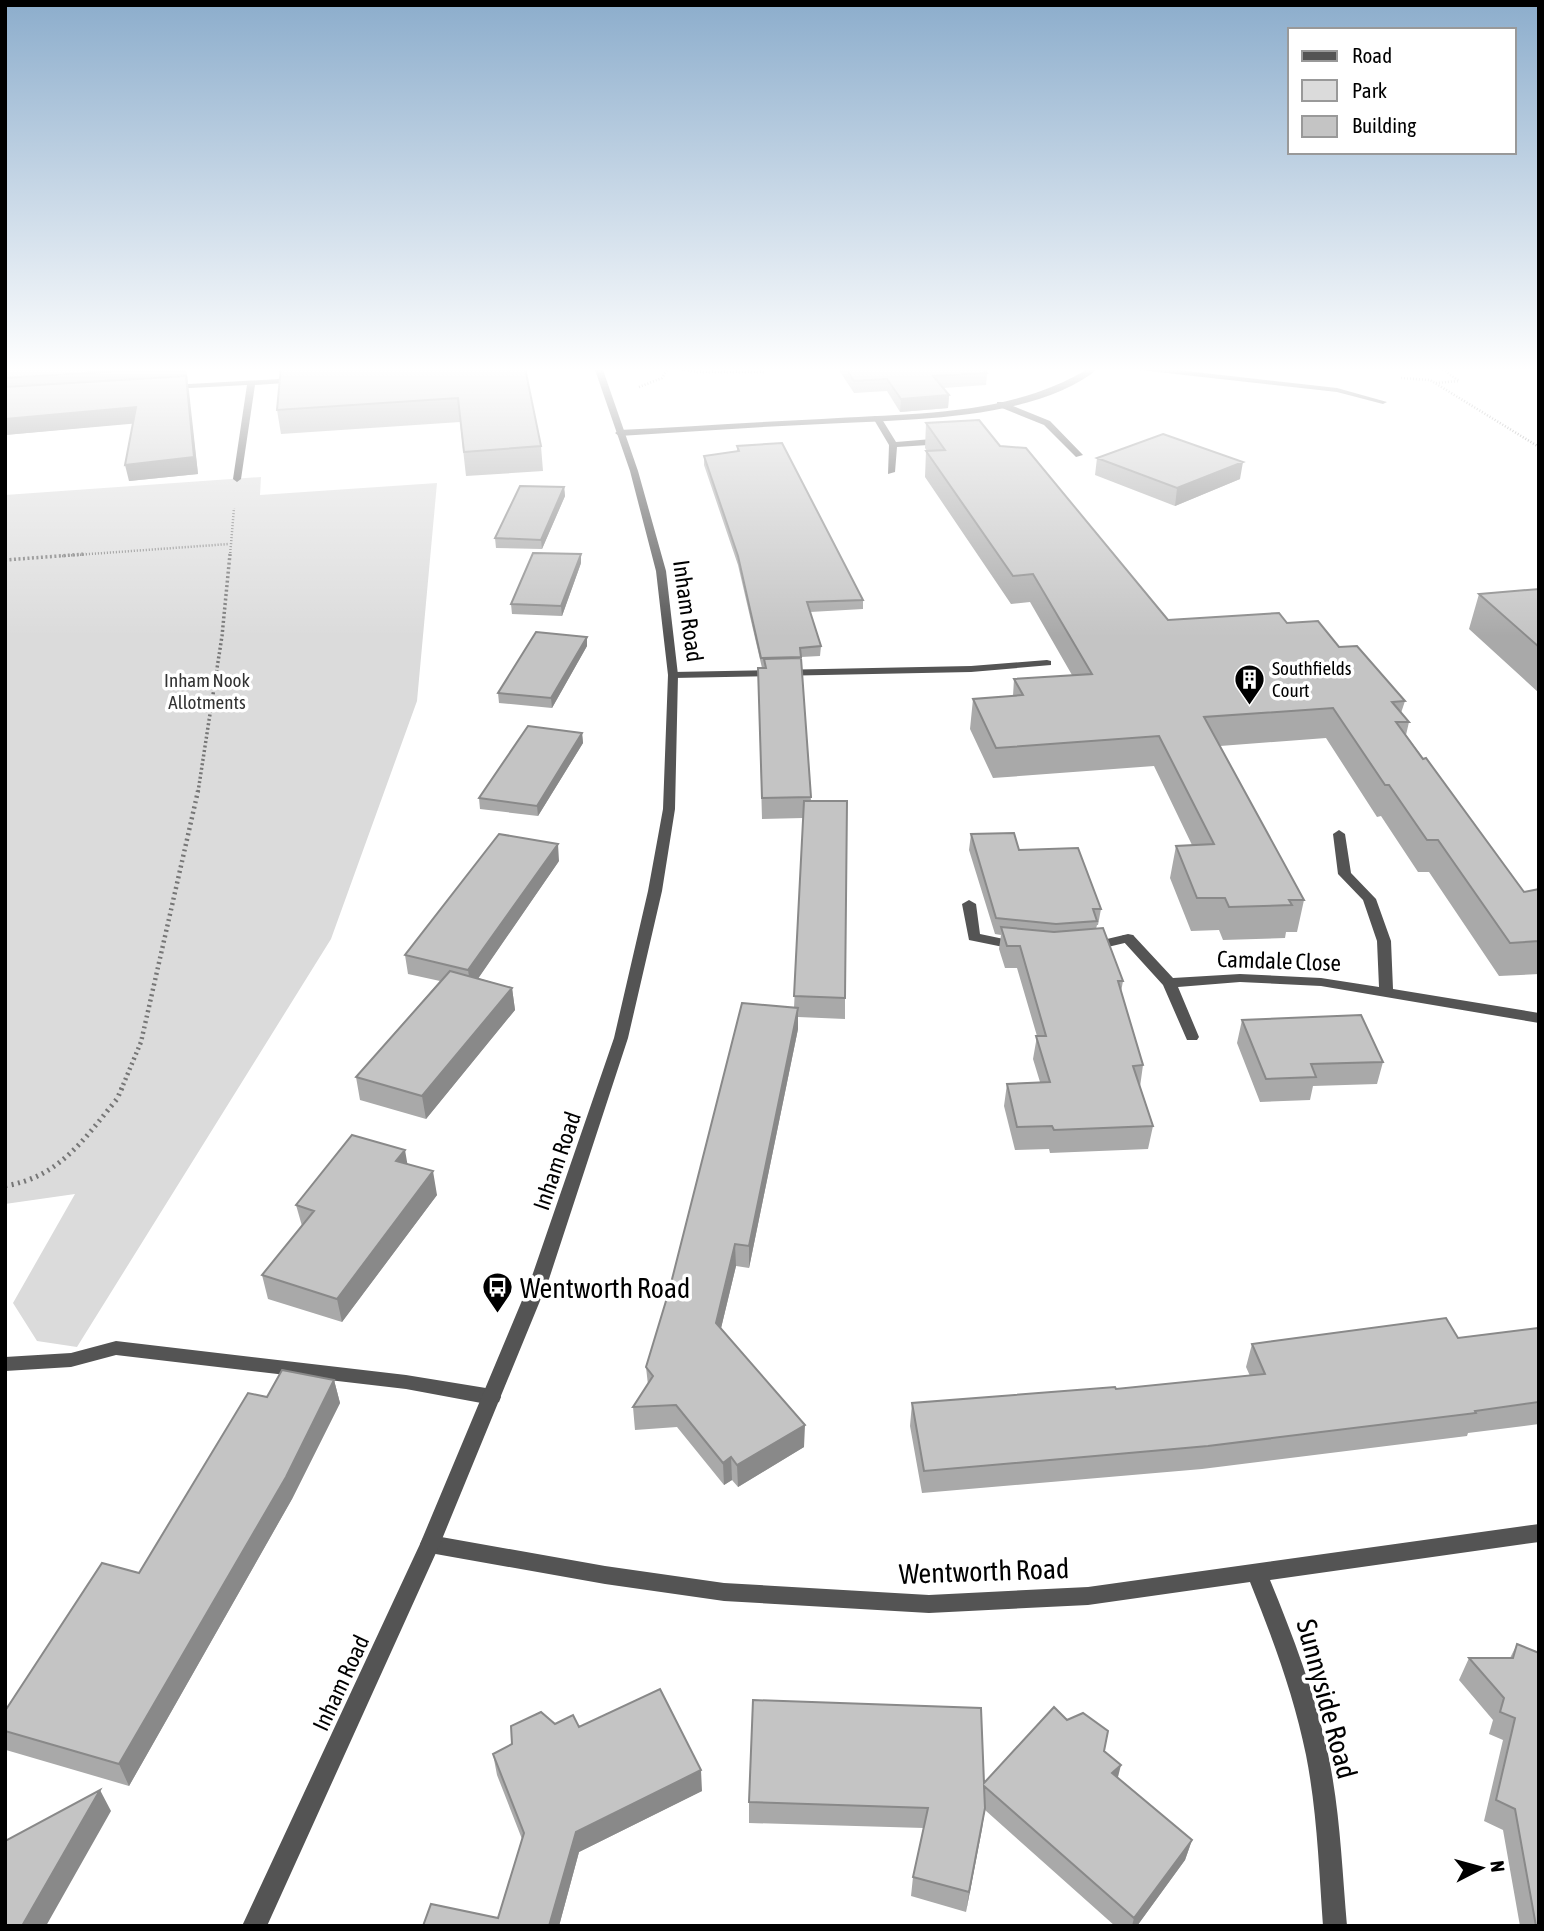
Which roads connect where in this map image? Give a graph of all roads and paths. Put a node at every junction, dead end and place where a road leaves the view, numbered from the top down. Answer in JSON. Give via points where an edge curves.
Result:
{"nodes":[{"id":1,"x":240,"y":457,"type":"edge"},
{"id":2,"x":626,"y":457,"type":"edge"},
{"id":3,"x":892,"y":457,"type":"edge"},
{"id":4,"x":891,"y":471,"type":"dead end"},
{"id":5,"x":237,"y":479,"type":"dead end"},
{"id":6,"x":5,"y":560,"type":"edge"},
{"id":7,"x":1047,"y":663,"type":"dead end"},
{"id":8,"x":673,"y":675,"type":"junction"},
{"id":9,"x":1339,"y":834,"type":"dead end"},
{"id":10,"x":969,"y":904,"type":"dead end"},
{"id":11,"x":1036,"y":947,"type":"edge"},
{"id":12,"x":1074,"y":947,"type":"edge"},
{"id":13,"x":1169,"y":983,"type":"junction"},
{"id":14,"x":1387,"y":991,"type":"junction"},
{"id":15,"x":1539,"y":1018,"type":"edge"},
{"id":16,"x":1192,"y":1037,"type":"dead end"},
{"id":17,"x":5,"y":1186,"type":"edge"},
{"id":18,"x":5,"y":1364,"type":"edge"},
{"id":19,"x":492,"y":1397,"type":"junction"},
{"id":20,"x":1539,"y":1533,"type":"edge"},
{"id":21,"x":430,"y":1544,"type":"junction"},
{"id":22,"x":1257,"y":1574,"type":"junction"},
{"id":23,"x":254,"y":1926,"type":"edge"},
{"id":24,"x":1335,"y":1926,"type":"edge"}],
"edges":[{"from":1,"to":5,"type":"street"},
{"from":2,"to":8,"type":"street","name":"Inham Road","via":[[661,571]]},
{"from":3,"to":4,"type":"street"},
{"from":6,"to":17,"type":"path","via":[[229,544],[222,636],[195,809],[141,1042],[117,1099],[69,1156],[30,1182]]},
{"from":7,"to":8,"type":"street","via":[[971,669]]},
{"from":8,"to":19,"type":"street","name":"Inham Road","via":[[669,809],[621,1038],[540,1279]]},
{"from":9,"to":14,"type":"street","via":[[1345,874],[1369,900],[1384,941]]},
{"from":10,"to":11,"type":"street","via":[[974,937]]},
{"from":12,"to":13,"type":"street","via":[[1128,938]]},
{"from":13,"to":14,"type":"street","name":"Camdale Close","via":[[1240,978]]},
{"from":13,"to":16,"type":"street"},
{"from":14,"to":15,"type":"street","name":"Camdale Close"},
{"from":18,"to":19,"type":"street","via":[[71,1360],[116,1348],[406,1382]]},
{"from":19,"to":21,"type":"street","name":"Inham Road"},
{"from":20,"to":22,"type":"street","name":"Wentworth Road"},
{"from":21,"to":22,"type":"street","name":"Wentworth Road","via":[[724,1592],[929,1604],[1088,1596]]},
{"from":21,"to":23,"type":"street","name":"Inham Road"},
{"from":22,"to":24,"type":"street","name":"Sunnyside Road","via":[[1313,1739],[1322,1782]]}]}
